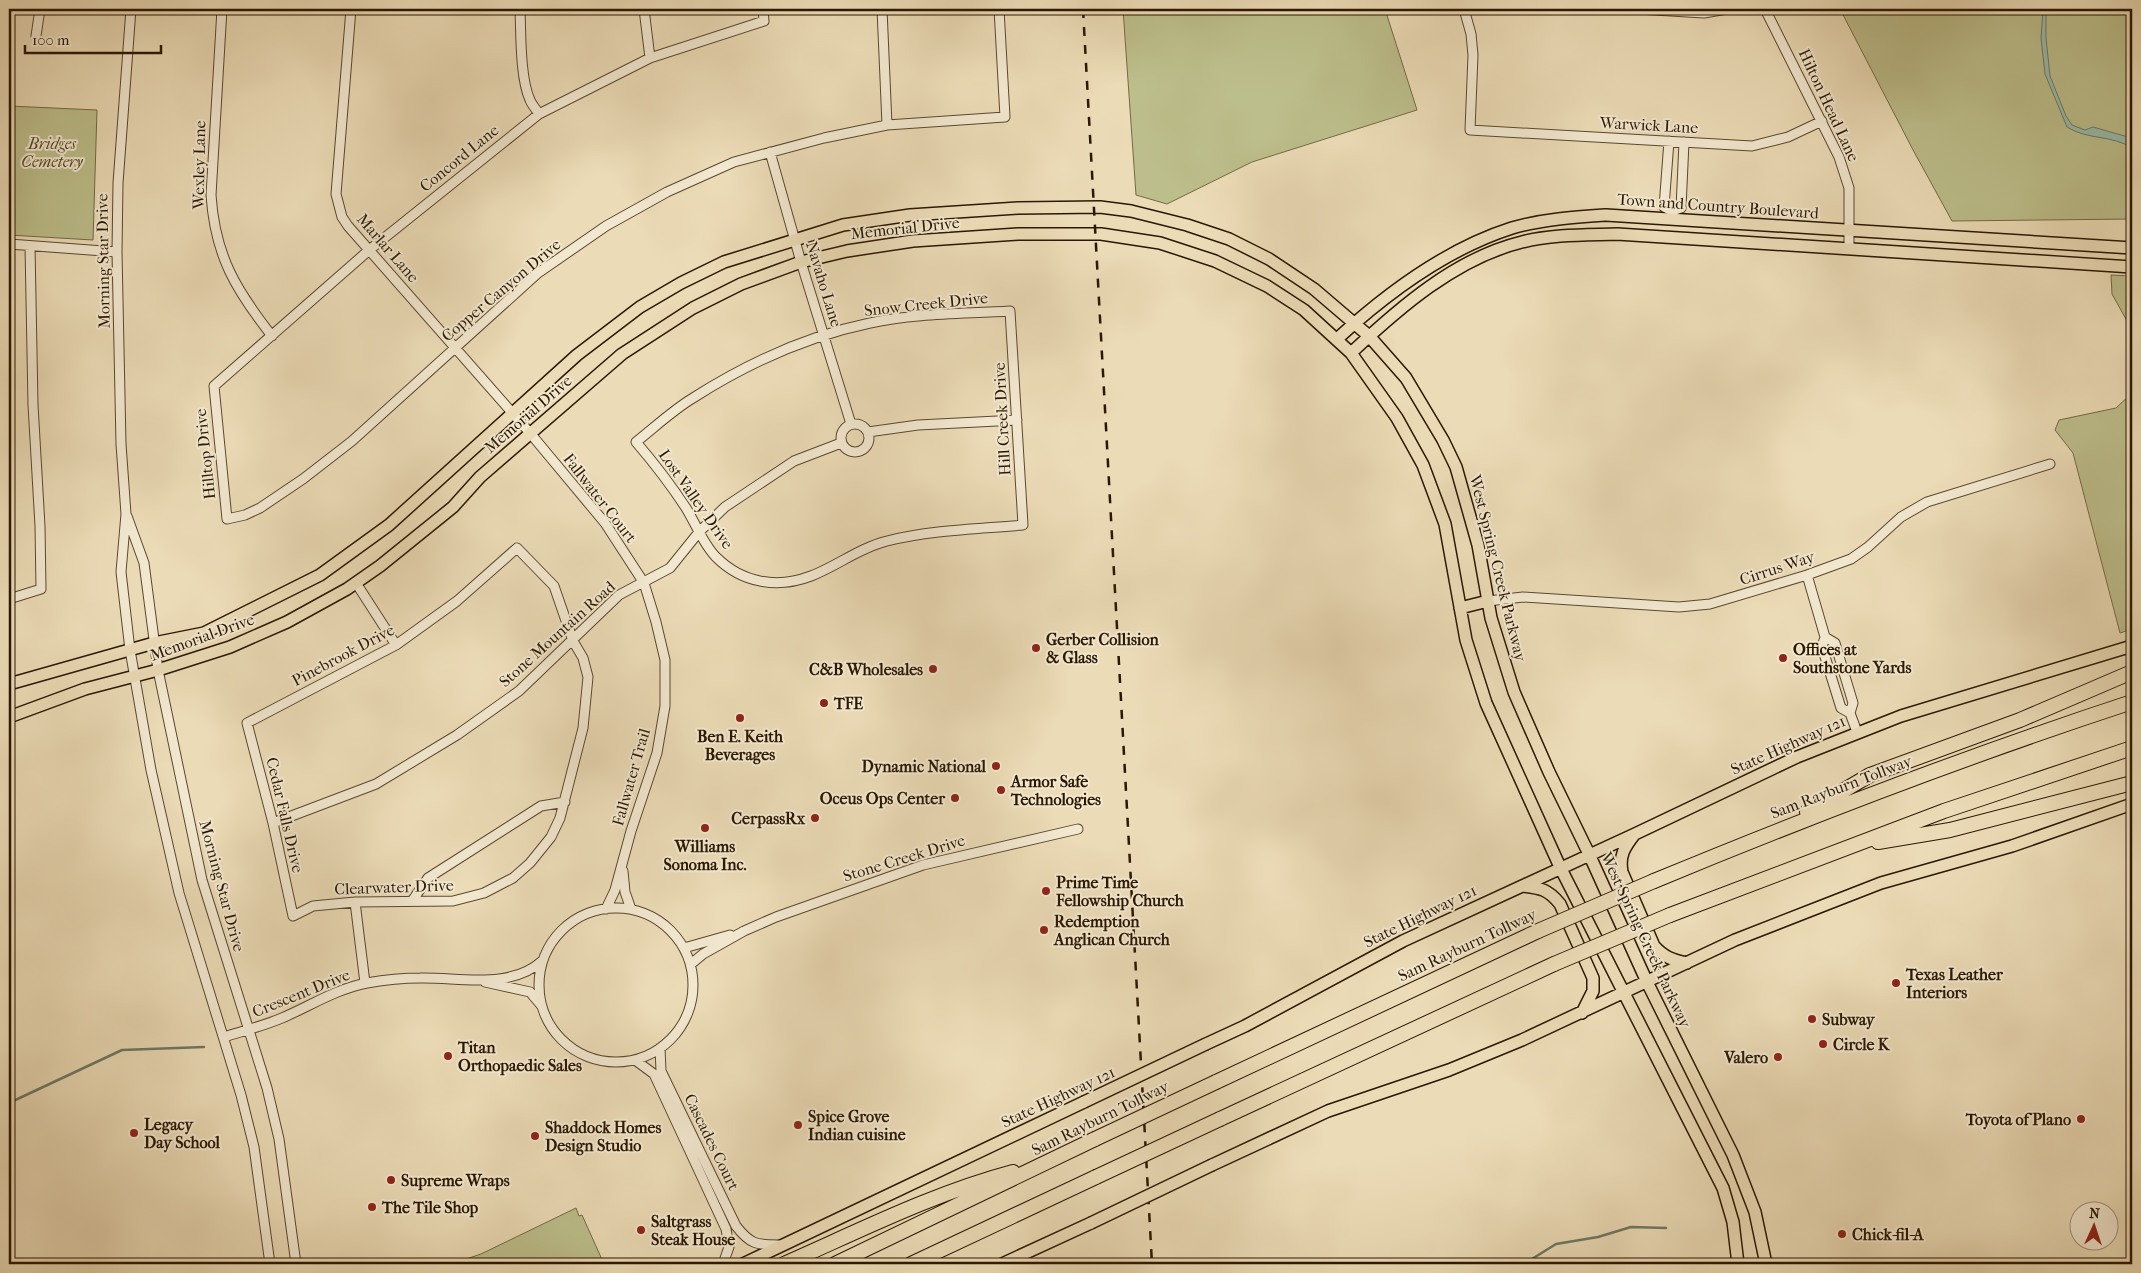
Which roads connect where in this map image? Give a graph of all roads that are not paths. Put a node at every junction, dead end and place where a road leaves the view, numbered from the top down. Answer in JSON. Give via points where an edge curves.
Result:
{"nodes":[{"id":1,"x":40,"y":9,"type":"edge"},
{"id":2,"x":131,"y":9,"type":"edge"},
{"id":3,"x":222,"y":9,"type":"edge"},
{"id":4,"x":351,"y":9,"type":"edge"},
{"id":5,"x":520,"y":9,"type":"edge"},
{"id":6,"x":644,"y":9,"type":"edge"},
{"id":7,"x":763,"y":9,"type":"edge"},
{"id":8,"x":882,"y":9,"type":"edge"},
{"id":9,"x":999,"y":9,"type":"edge"},
{"id":10,"x":1474,"y":9,"type":"edge"},
{"id":11,"x":1638,"y":9,"type":"edge"},
{"id":12,"x":1727,"y":9,"type":"edge"},
{"id":13,"x":1766,"y":9,"type":"edge"},
{"id":14,"x":1464,"y":10,"type":"edge"},
{"id":15,"x":36,"y":36,"type":"dead end"},
{"id":16,"x":650,"y":58,"type":"junction"},
{"id":17,"x":539,"y":114,"type":"junction"},
{"id":18,"x":1822,"y":121,"type":"junction"},
{"id":19,"x":887,"y":125,"type":"junction"},
{"id":20,"x":1669,"y":141,"type":"junction"},
{"id":21,"x":1684,"y":142,"type":"junction"},
{"id":22,"x":770,"y":152,"type":"junction"},
{"id":23,"x":1100,"y":207,"type":"joint"},
{"id":24,"x":1672,"y":215,"type":"junction"},
{"id":25,"x":1650,"y":218,"type":"junction"},
{"id":26,"x":1509,"y":229,"type":"junction"},
{"id":27,"x":1849,"y":231,"type":"junction"},
{"id":28,"x":1649,"y":236,"type":"junction"},
{"id":29,"x":795,"y":239,"type":"junction"},
{"id":30,"x":9,"y":244,"type":"edge"},
{"id":31,"x":1514,"y":244,"type":"junction"},
{"id":32,"x":30,"y":246,"type":"junction"},
{"id":33,"x":2132,"y":248,"type":"edge"},
{"id":34,"x":1849,"y":249,"type":"junction"},
{"id":35,"x":368,"y":251,"type":"junction"},
{"id":36,"x":117,"y":252,"type":"junction"},
{"id":37,"x":801,"y":262,"type":"junction"},
{"id":38,"x":2132,"y":267,"type":"edge"},
{"id":39,"x":1010,"y":311,"type":"joint"},
{"id":40,"x":1355,"y":322,"type":"junction"},
{"id":41,"x":824,"y":334,"type":"junction"},
{"id":42,"x":272,"y":336,"type":"junction"},
{"id":43,"x":1370,"y":336,"type":"junction"},
{"id":44,"x":1337,"y":339,"type":"junction"},
{"id":45,"x":456,"y":347,"type":"junction"},
{"id":46,"x":1350,"y":353,"type":"junction"},
{"id":47,"x":214,"y":386,"type":"joint"},
{"id":48,"x":514,"y":413,"type":"junction"},
{"id":49,"x":1017,"y":420,"type":"junction"},
{"id":50,"x":851,"y":424,"type":"junction"},
{"id":51,"x":868,"y":432,"type":"junction"},
{"id":52,"x":530,"y":433,"type":"junction"},
{"id":53,"x":636,"y":442,"type":"joint"},
{"id":54,"x":841,"y":443,"type":"junction"},
{"id":55,"x":2050,"y":464,"type":"dead end"},
{"id":56,"x":126,"y":514,"type":"junction"},
{"id":57,"x":227,"y":519,"type":"joint"},
{"id":58,"x":1023,"y":525,"type":"joint"},
{"id":59,"x":699,"y":532,"type":"junction"},
{"id":60,"x":517,"y":548,"type":"joint"},
{"id":61,"x":1807,"y":575,"type":"junction"},
{"id":62,"x":356,"y":583,"type":"junction"},
{"id":63,"x":644,"y":583,"type":"junction"},
{"id":64,"x":9,"y":599,"type":"edge"},
{"id":65,"x":1488,"y":601,"type":"junction"},
{"id":66,"x":1460,"y":608,"type":"junction"},
{"id":67,"x":1825,"y":636,"type":"junction"},
{"id":68,"x":573,"y":641,"type":"junction"},
{"id":69,"x":154,"y":643,"type":"junction"},
{"id":70,"x":396,"y":646,"type":"junction"},
{"id":71,"x":2132,"y":646,"type":"edge"},
{"id":72,"x":130,"y":650,"type":"junction"},
{"id":73,"x":158,"y":670,"type":"junction"},
{"id":74,"x":2132,"y":672,"type":"edge"},
{"id":75,"x":134,"y":677,"type":"junction"},
{"id":76,"x":9,"y":684,"type":"edge"},
{"id":77,"x":2132,"y":702,"type":"edge"},
{"id":78,"x":1850,"y":713,"type":"junction"},
{"id":79,"x":9,"y":717,"type":"edge"},
{"id":80,"x":247,"y":723,"type":"joint"},
{"id":81,"x":1857,"y":732,"type":"junction"},
{"id":82,"x":2132,"y":748,"type":"edge"},
{"id":83,"x":2132,"y":783,"type":"edge"},
{"id":84,"x":565,"y":802,"type":"junction"},
{"id":85,"x":2132,"y":804,"type":"edge"},
{"id":86,"x":273,"y":822,"type":"junction"},
{"id":87,"x":1078,"y":829,"type":"dead end"},
{"id":88,"x":1771,"y":833,"type":"junction"},
{"id":89,"x":1635,"y":834,"type":"junction"},
{"id":90,"x":1845,"y":847,"type":"junction"},
{"id":91,"x":1589,"y":854,"type":"junction"},
{"id":92,"x":623,"y":863,"type":"junction"},
{"id":93,"x":1560,"y":867,"type":"junction"},
{"id":94,"x":1523,"y":886,"type":"junction"},
{"id":95,"x":412,"y":901,"type":"junction"},
{"id":96,"x":355,"y":902,"type":"junction"},
{"id":97,"x":606,"y":909,"type":"junction"},
{"id":98,"x":631,"y":909,"type":"junction"},
{"id":99,"x":293,"y":916,"type":"joint"},
{"id":100,"x":744,"y":931,"type":"junction"},
{"id":101,"x":684,"y":948,"type":"junction"},
{"id":102,"x":542,"y":961,"type":"junction"},
{"id":103,"x":1687,"y":962,"type":"junction"},
{"id":104,"x":691,"y":964,"type":"junction"},
{"id":105,"x":480,"y":980,"type":"junction"},
{"id":106,"x":1647,"y":982,"type":"junction"},
{"id":107,"x":365,"y":983,"type":"junction"},
{"id":108,"x":1624,"y":994,"type":"junction"},
{"id":109,"x":541,"y":1005,"type":"junction"},
{"id":110,"x":1582,"y":1013,"type":"junction"},
{"id":111,"x":248,"y":1030,"type":"junction"},
{"id":112,"x":224,"y":1037,"type":"junction"},
{"id":113,"x":660,"y":1048,"type":"junction"},
{"id":114,"x":635,"y":1060,"type":"junction"},
{"id":115,"x":1047,"y":1162,"type":"junction"},
{"id":116,"x":964,"y":1239,"type":"junction"},
{"id":117,"x":782,"y":1245,"type":"junction"},
{"id":118,"x":270,"y":1264,"type":"edge"},
{"id":119,"x":296,"y":1264,"type":"edge"},
{"id":120,"x":723,"y":1264,"type":"edge"},
{"id":121,"x":743,"y":1264,"type":"edge"},
{"id":122,"x":784,"y":1264,"type":"edge"},
{"id":123,"x":835,"y":1264,"type":"edge"},
{"id":124,"x":911,"y":1264,"type":"edge"},
{"id":125,"x":935,"y":1264,"type":"edge"},
{"id":126,"x":1002,"y":1264,"type":"edge"},
{"id":127,"x":1738,"y":1264,"type":"edge"},
{"id":128,"x":1766,"y":1264,"type":"edge"}],
"edges":[{"from":1,"to":15,"type":"street"},
{"from":2,"to":36,"type":"street","name":"Morning Star Drive","via":[[118,183]]},
{"from":3,"to":42,"type":"street","name":"Wexley Lane","via":[[210,195],[212,216],[220,248],[234,281]]},
{"from":4,"to":35,"type":"street","name":"Marlar Lane","via":[[336,194],[342,217]]},
{"from":5,"to":17,"type":"street","via":[[527,90]]},
{"from":6,"to":16,"type":"street"},
{"from":7,"to":16,"type":"street","name":"Concord Lane","via":[[764,21]]},
{"from":8,"to":19,"type":"street"},
{"from":9,"to":19,"type":"street","name":"Copper Canyon Drive","via":[[1005,117]]},
{"from":10,"to":14,"type":"street"},
{"from":11,"to":12,"type":"street","via":[[1704,13]]},
{"from":13,"to":18,"type":"street","name":"Hilton Head Lane"},
{"from":14,"to":20,"type":"street","name":"Warwick Lane","via":[[1471,34],[1470,130]]},
{"from":16,"to":17,"type":"street","name":"Concord Lane"},
{"from":17,"to":35,"type":"street","name":"Concord Lane"},
{"from":18,"to":21,"type":"street","name":"Warwick Lane","via":[[1788,136],[1752,146]]},
{"from":18,"to":27,"type":"street","name":"Hilton Head Lane","via":[[1850,188]]},
{"from":19,"to":22,"type":"street","name":"Copper Canyon Drive"},
{"from":20,"to":21,"type":"street","name":"Warwick Lane"},
{"from":20,"to":24,"type":"street","via":[[1664,207]]},
{"from":21,"to":24,"type":"street","via":[[1681,208]]},
{"from":22,"to":29,"type":"street","name":"Navaho Lane"},
{"from":22,"to":45,"type":"street","name":"Copper Canyon Drive","via":[[700,176],[606,226],[538,273]]},
{"from":23,"to":29,"type":"main road","name":"Memorial Drive","via":[[910,215],[843,225]]},
{"from":23,"to":40,"type":"main road","name":"West Spring Creek Parkway","via":[[1187,225],[1229,240],[1269,259],[1314,288]]},
{"from":24,"to":25,"type":"main road","name":"Town and Country Boulevard"},
{"from":24,"to":27,"type":"main road","name":"Town and Country Boulevard"},
{"from":25,"to":26,"type":"main road","name":"Town and Country Boulevard","via":[[1606,215],[1561,218]]},
{"from":25,"to":28,"type":"main road"},
{"from":26,"to":31,"type":"main road"},
{"from":26,"to":40,"type":"main road","name":"Town and Country Boulevard","via":[[1461,248],[1399,287]]},
{"from":27,"to":33,"type":"main road","name":"Town and Country Boulevard"},
{"from":27,"to":34,"type":"street","name":"Hilton Head Lane"},
{"from":28,"to":31,"type":"main road","via":[[1562,236]]},
{"from":28,"to":34,"type":"main road"},
{"from":29,"to":37,"type":"street","name":"Navaho Lane"},
{"from":29,"to":48,"type":"main road","name":"Memorial Drive","via":[[724,262],[640,307],[577,355]]},
{"from":30,"to":32,"type":"street"},
{"from":31,"to":43,"type":"main road","via":[[1461,267],[1424,290]]},
{"from":32,"to":36,"type":"street"},
{"from":32,"to":64,"type":"street","via":[[41,589]]},
{"from":34,"to":38,"type":"main road"},
{"from":35,"to":42,"type":"street","name":"Concord Lane"},
{"from":35,"to":45,"type":"street","name":"Marlar Lane"},
{"from":36,"to":56,"type":"street","name":"Morning Star Drive","via":[[121,444]]},
{"from":37,"to":41,"type":"street","name":"Navaho Lane"},
{"from":37,"to":44,"type":"main road","name":"Memorial Drive","via":[[913,241],[1018,234],[1100,234],[1160,243],[1214,262],[1267,286],[1304,310]]},
{"from":37,"to":52,"type":"main road","name":"Memorial Drive","via":[[741,284],[656,331],[622,354]]},
{"from":39,"to":41,"type":"street","name":"Snow Creek Drive","via":[[872,322]]},
{"from":39,"to":49,"type":"street","name":"Hill Creek Drive"},
{"from":40,"to":43,"type":"main road","name":"West Spring Creek Parkway"},
{"from":40,"to":44,"type":"main road","name":"Town and Country Boulevard"},
{"from":41,"to":50,"type":"street","name":"Navaho Lane"},
{"from":41,"to":53,"type":"street","name":"Snow Creek Drive","via":[[752,364],[692,398]]},
{"from":42,"to":47,"type":"street","name":"Concord Lane"},
{"from":43,"to":46,"type":"main road"},
{"from":43,"to":65,"type":"main road","name":"West Spring Creek Parkway","via":[[1406,378],[1456,467],[1478,545]]},
{"from":44,"to":46,"type":"main road"},
{"from":45,"to":48,"type":"street","name":"Marlar Lane"},
{"from":45,"to":57,"type":"street","name":"Copper Canyon Drive","via":[[303,479],[260,508]]},
{"from":46,"to":66,"type":"main road","via":[[1397,418],[1423,465],[1445,524]]},
{"from":47,"to":57,"type":"street","name":"Hilltop Drive"},
{"from":48,"to":52,"type":"street","name":"Marlar Lane"},
{"from":48,"to":69,"type":"main road","name":"Memorial Drive","via":[[389,525],[320,575],[204,633]]},
{"from":49,"to":51,"type":"street","via":[[918,425]]},
{"from":49,"to":58,"type":"street","name":"Hill Creek Drive"},
{"from":50,"to":51,"type":"street","via":[[861,425]]},
{"from":50,"to":54,"type":"street","via":[[844,429]]},
{"from":51,"to":54,"type":"street","via":[[868,442],[859,452],[848,451]]},
{"from":52,"to":62,"type":"main road","name":"Memorial Drive","via":[[452,507]]},
{"from":52,"to":63,"type":"street","name":"Fallwater Court","via":[[605,523]]},
{"from":53,"to":59,"type":"street","name":"Lost Valley Drive","via":[[663,473]]},
{"from":54,"to":59,"type":"street","name":"Stone Mountain Road","via":[[794,461],[724,507]]},
{"from":55,"to":61,"type":"street","name":"Cirrus Way","via":[[1927,502],[1902,517],[1852,559]]},
{"from":56,"to":69,"type":"street","name":"Morning Star Drive","via":[[144,563]]},
{"from":56,"to":72,"type":"street","name":"Morning Star Drive","via":[[121,572]]},
{"from":58,"to":59,"type":"street","name":"Lost Valley Drive","via":[[921,534],[885,542],[811,576],[787,582],[758,582],[734,572],[715,556]]},
{"from":59,"to":63,"type":"street","name":"Stone Mountain Road","via":[[670,568]]},
{"from":60,"to":68,"type":"street","name":"Clearwater Drive","via":[[554,586]]},
{"from":60,"to":70,"type":"street","name":"Pinebrook Drive","via":[[457,600]]},
{"from":61,"to":65,"type":"street","name":"Cirrus Way","via":[[1710,604],[1679,607],[1523,597]]},
{"from":61,"to":67,"type":"street"},
{"from":62,"to":70,"type":"street"},
{"from":62,"to":73,"type":"main road","name":"Memorial Drive","via":[[279,626],[230,647]]},
{"from":63,"to":68,"type":"street","name":"Stone Mountain Road","via":[[618,596]]},
{"from":63,"to":92,"type":"street","name":"Fallwater Trail","via":[[665,660],[665,706],[657,753]]},
{"from":65,"to":66,"type":"main road"},
{"from":65,"to":91,"type":"main road","name":"West Spring Creek Parkway","via":[[1514,692]]},
{"from":66,"to":93,"type":"main road","via":[[1466,640],[1486,704]]},
{"from":67,"to":78,"type":"street","via":[[1835,643],[1853,703]]},
{"from":67,"to":78,"type":"street","via":[[1822,647],[1841,708]]},
{"from":68,"to":84,"type":"street","name":"Clearwater Drive","via":[[583,658],[588,677],[583,728]]},
{"from":68,"to":86,"type":"street","name":"Stone Mountain Road","via":[[519,691],[457,735],[376,784]]},
{"from":69,"to":72,"type":"main road","name":"Memorial Drive"},
{"from":69,"to":73,"type":"street","name":"Morning Star Drive"},
{"from":70,"to":80,"type":"street","name":"Pinebrook Drive"},
{"from":71,"to":81,"type":"main road","name":"State Highway 121"},
{"from":72,"to":75,"type":"street","name":"Morning Star Drive"},
{"from":72,"to":76,"type":"main road","name":"Memorial Drive"},
{"from":73,"to":75,"type":"main road","name":"Memorial Drive"},
{"from":73,"to":111,"type":"street","name":"Morning Star Drive","via":[[202,880]]},
{"from":74,"to":88,"type":"highway","via":[[2020,720],[1870,775]]},
{"from":75,"to":79,"type":"main road","name":"Memorial Drive","via":[[85,689]]},
{"from":75,"to":112,"type":"street","name":"Morning Star Drive","via":[[179,893]]},
{"from":77,"to":88,"type":"highway","name":"Sam Rayburn Tollway","via":[[1922,775]]},
{"from":78,"to":81,"type":"street"},
{"from":80,"to":86,"type":"street","name":"Cedar Falls Drive"},
{"from":81,"to":89,"type":"main road","name":"State Highway 121"},
{"from":82,"to":90,"type":"highway"},
{"from":83,"to":90,"type":"highway","via":[[1950,830]]},
{"from":84,"to":95,"type":"street","via":[[541,806],[428,878]]},
{"from":84,"to":95,"type":"street","name":"Clearwater Drive","via":[[551,837],[513,878],[484,893],[453,901]]},
{"from":85,"to":103,"type":"main road","via":[[2012,846],[1881,884],[1735,940]]},
{"from":86,"to":99,"type":"street","name":"Cedar Falls Drive"},
{"from":87,"to":100,"type":"street","name":"Stone Creek Drive","via":[[923,865]]},
{"from":88,"to":115,"type":"highway","name":"Sam Rayburn Tollway","bridge":true,"via":[[1538,931]]},
{"from":89,"to":91,"type":"main road","name":"State Highway 121"},
{"from":89,"to":103,"type":"main road","via":[[1623,850],[1622,872],[1654,946],[1663,956]]},
{"from":90,"to":116,"type":"highway","bridge":true,"via":[[1554,964]]},
{"from":91,"to":93,"type":"main road","name":"State Highway 121"},
{"from":91,"to":106,"type":"main road","name":"West Spring Creek Parkway"},
{"from":92,"to":97,"type":"street","name":"Fallwater Trail"},
{"from":92,"to":98,"type":"street","name":"Fallwater Trail","via":[[625,892]]},
{"from":93,"to":94,"type":"main road","name":"State Highway 121"},
{"from":93,"to":108,"type":"main road"},
{"from":94,"to":110,"type":"main road","via":[[1540,888],[1552,894],[1560,904],[1593,978],[1593,992]]},
{"from":94,"to":117,"type":"main road","name":"State Highway 121","bridge":true,"via":[[1403,940],[1245,1026]]},
{"from":95,"to":96,"type":"street","name":"Clearwater Drive"},
{"from":96,"to":99,"type":"street","name":"Clearwater Drive","via":[[314,906]]},
{"from":96,"to":107,"type":"street"},
{"from":97,"to":98,"type":"street"},
{"from":97,"to":102,"type":"street","via":[[580,916],[564,928],[550,943]]},
{"from":98,"to":101,"type":"street","via":[[668,927]]},
{"from":100,"to":101,"type":"street","name":"Stone Creek Drive"},
{"from":100,"to":104,"type":"street","name":"Stone Creek Drive"},
{"from":101,"to":104,"type":"street"},
{"from":102,"to":105,"type":"street","name":"Crescent Drive","via":[[525,973]]},
{"from":102,"to":109,"type":"street","via":[[538,981]]},
{"from":103,"to":106,"type":"main road"},
{"from":104,"to":113,"type":"street","via":[[694,989],[691,1007],[679,1030]]},
{"from":105,"to":107,"type":"street","name":"Crescent Drive","via":[[419,978]]},
{"from":105,"to":109,"type":"street","name":"Crescent Drive","via":[[530,992]]},
{"from":106,"to":108,"type":"main road"},
{"from":106,"to":128,"type":"main road","name":"West Spring Creek Parkway","via":[[1733,1155],[1756,1212]]},
{"from":107,"to":111,"type":"street","name":"Crescent Drive"},
{"from":108,"to":110,"type":"main road"},
{"from":108,"to":127,"type":"main road","via":[[1723,1188],[1733,1222]]},
{"from":109,"to":114,"type":"street","via":[[551,1027],[567,1045],[587,1057],[611,1062]]},
{"from":110,"to":126,"type":"main road","bridge":true,"via":[[1449,1070],[1328,1110]]},
{"from":111,"to":112,"type":"street","name":"Crescent Drive"},
{"from":111,"to":119,"type":"street","name":"Morning Star Drive","via":[[279,1139]]},
{"from":112,"to":118,"type":"street","name":"Morning Star Drive","via":[[254,1147]]},
{"from":113,"to":114,"type":"street"},
{"from":113,"to":117,"type":"street","name":"Cascades Court","via":[[661,1071],[736,1226],[746,1239],[762,1245]]},
{"from":114,"to":120,"type":"street","name":"Cascades Court","via":[[654,1074],[726,1229],[729,1247]]},
{"from":115,"to":122,"type":"highway","via":[[981,1181]]},
{"from":115,"to":123,"type":"highway","name":"Sam Rayburn Tollway"},
{"from":116,"to":124,"type":"highway"},
{"from":116,"to":125,"type":"highway"},
{"from":117,"to":121,"type":"main road","name":"State Highway 121"}]}
